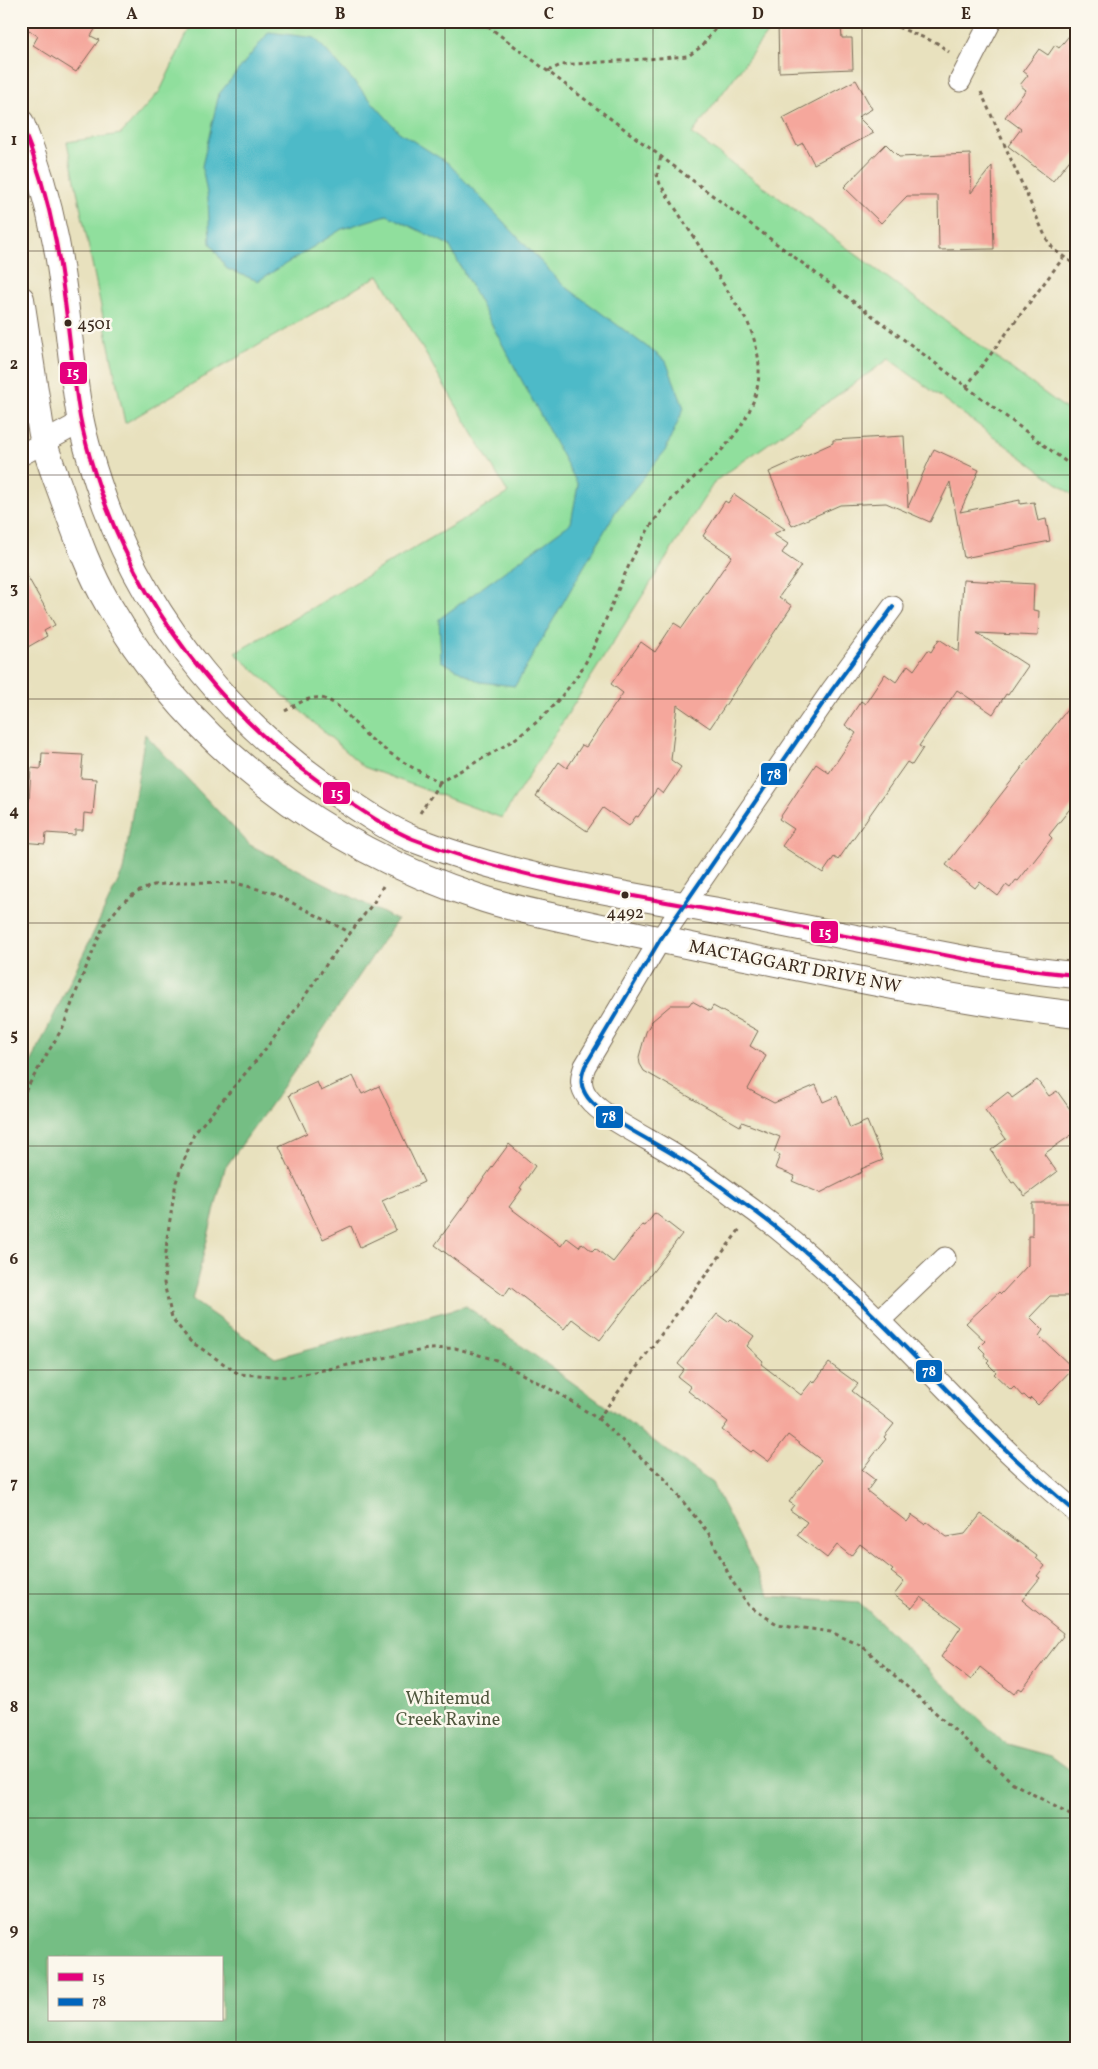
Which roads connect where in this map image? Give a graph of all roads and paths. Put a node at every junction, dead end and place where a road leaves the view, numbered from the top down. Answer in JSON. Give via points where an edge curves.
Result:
{"nodes":[{"id":1,"x":481,"y":21,"type":"edge"},
{"id":2,"x":721,"y":21,"type":"edge"},
{"id":3,"x":883,"y":21,"type":"edge"},
{"id":4,"x":991,"y":21,"type":"edge"},
{"id":5,"x":548,"y":71,"type":"junction"},
{"id":6,"x":964,"y":73,"type":"junction"},
{"id":7,"x":21,"y":124,"type":"edge"},
{"id":8,"x":661,"y":156,"type":"junction"},
{"id":9,"x":1063,"y":258,"type":"junction"},
{"id":10,"x":1077,"y":266,"type":"edge"},
{"id":11,"x":21,"y":299,"type":"edge"},
{"id":12,"x":966,"y":387,"type":"junction"},
{"id":13,"x":81,"y":422,"type":"junction"},
{"id":14,"x":32,"y":449,"type":"edge"},
{"id":15,"x":1077,"y":470,"type":"edge"},
{"id":16,"x":893,"y":607,"type":"dead end"},
{"id":17,"x":286,"y":711,"type":"dead end"},
{"id":18,"x":684,"y":905,"type":"junction"},
{"id":19,"x":660,"y":940,"type":"junction"},
{"id":20,"x":1077,"y":975,"type":"edge"},
{"id":21,"x":1077,"y":1015,"type":"edge"},
{"id":22,"x":21,"y":1098,"type":"edge"},
{"id":23,"x":754,"y":1210,"type":"junction"},
{"id":24,"x":945,"y":1258,"type":"dead end"},
{"id":25,"x":880,"y":1320,"type":"junction"},
{"id":26,"x":598,"y":1419,"type":"junction"},
{"id":27,"x":1077,"y":1513,"type":"edge"},
{"id":28,"x":1077,"y":1819,"type":"edge"}],
"edges":[{"from":1,"to":5,"type":"path"},
{"from":2,"to":5,"type":"path","via":[[701,47],[688,56],[561,65]]},
{"from":3,"to":6,"type":"path","via":[[937,43]]},
{"from":4,"to":6,"type":"street"},
{"from":5,"to":8,"type":"path"},
{"from":6,"to":9,"type":"path","via":[[1046,238]]},
{"from":7,"to":13,"type":"street","via":[[38,165],[56,243]]},
{"from":8,"to":12,"type":"path"},
{"from":8,"to":17,"type":"path","via":[[657,175],[660,184],[748,323],[757,345],[759,376],[751,408],[736,433],[665,507],[636,551],[588,658],[575,679],[529,729],[440,782],[387,752],[334,704],[322,698],[310,698]]},
{"from":9,"to":10,"type":"path"},
{"from":9,"to":12,"type":"path"},
{"from":11,"to":14,"type":"street","name":"MACTAGGART DRIVE NW"},
{"from":12,"to":15,"type":"path"},
{"from":13,"to":14,"type":"street"},
{"from":13,"to":18,"type":"street","via":[[106,505],[120,538],[169,627],[230,704],[298,766],[375,819],[408,837],[536,877]]},
{"from":14,"to":19,"type":"street","name":"MACTAGGART DRIVE NW","via":[[107,602],[136,649],[203,728],[267,787],[362,848],[442,884],[523,910]]},
{"from":16,"to":18,"type":"street"},
{"from":18,"to":19,"type":"street"},
{"from":18,"to":20,"type":"street","via":[[993,964]]},
{"from":19,"to":21,"type":"street","name":"MACTAGGART DRIVE NW","via":[[962,999]]},
{"from":19,"to":23,"type":"street","via":[[584,1066],[581,1086],[596,1107],[677,1156]]},
{"from":22,"to":26,"type":"path","via":[[63,1027],[104,925],[122,903],[137,892],[154,885],[235,883],[273,893],[351,934],[260,1056],[194,1134],[176,1182],[167,1238],[164,1283],[172,1318],[190,1342],[239,1374],[288,1377],[428,1350],[455,1348],[496,1360]]},
{"from":23,"to":25,"type":"street","via":[[814,1259]]},
{"from":23,"to":26,"type":"path"},
{"from":24,"to":25,"type":"street"},
{"from":25,"to":27,"type":"street","via":[[998,1442]]},
{"from":26,"to":28,"type":"path","via":[[664,1478],[709,1534],[732,1581],[750,1607],[777,1624],[831,1632],[862,1646],[1013,1782]]}]}
